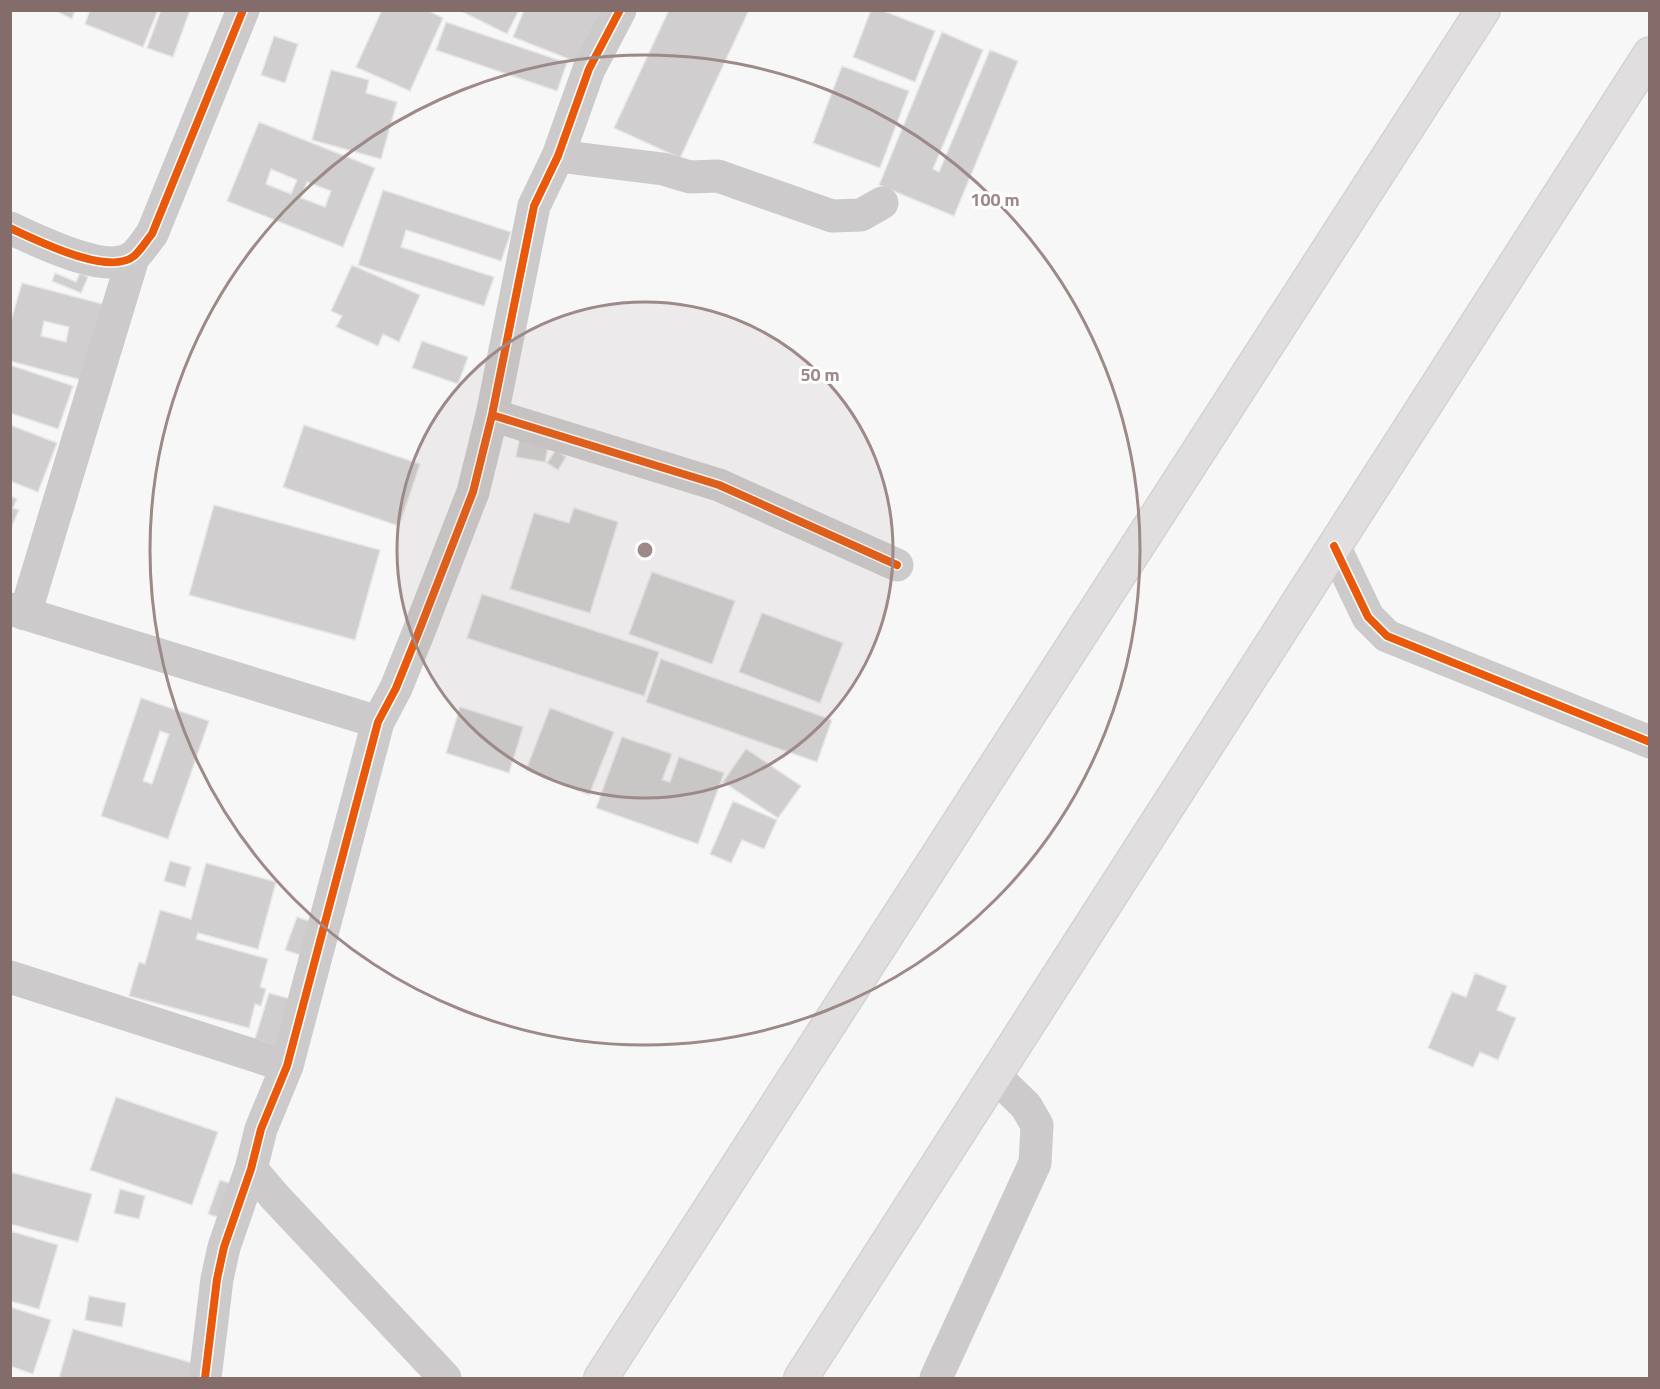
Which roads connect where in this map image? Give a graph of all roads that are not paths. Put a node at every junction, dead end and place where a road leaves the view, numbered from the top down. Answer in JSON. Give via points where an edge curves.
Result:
{"nodes":[{"id":1,"x":243,"y":10,"type":"edge"},
{"id":2,"x":621,"y":10,"type":"edge"},
{"id":3,"x":1483,"y":10,"type":"edge"},
{"id":4,"x":1650,"y":54,"type":"edge"},
{"id":5,"x":558,"y":156,"type":"junction"},
{"id":6,"x":882,"y":202,"type":"dead end"},
{"id":7,"x":10,"y":228,"type":"edge"},
{"id":8,"x":133,"y":258,"type":"junction"},
{"id":9,"x":492,"y":416,"type":"junction"},
{"id":10,"x":1335,"y":546,"type":"junction"},
{"id":11,"x":897,"y":565,"type":"dead end"},
{"id":12,"x":18,"y":612,"type":"edge"},
{"id":13,"x":378,"y":722,"type":"junction"},
{"id":14,"x":1650,"y":742,"type":"edge"},
{"id":15,"x":10,"y":977,"type":"edge"},
{"id":16,"x":287,"y":1066,"type":"junction"},
{"id":17,"x":995,"y":1076,"type":"junction"},
{"id":18,"x":251,"y":1169,"type":"junction"},
{"id":19,"x":205,"y":1378,"type":"edge"},
{"id":20,"x":445,"y":1378,"type":"edge"},
{"id":21,"x":601,"y":1378,"type":"edge"},
{"id":22,"x":801,"y":1378,"type":"edge"},
{"id":23,"x":936,"y":1378,"type":"edge"}],
"edges":[{"from":1,"to":8,"type":"street","via":[[152,234]]},
{"from":2,"to":5,"type":"street","via":[[590,69]]},
{"from":3,"to":21,"type":"highway"},
{"from":4,"to":10,"type":"highway"},
{"from":5,"to":6,"type":"street","via":[[641,166],[690,177],[718,176],[832,216],[861,215]]},
{"from":5,"to":9,"type":"street","via":[[534,206]]},
{"from":7,"to":8,"type":"street","via":[[68,254],[108,262]]},
{"from":8,"to":12,"type":"street"},
{"from":9,"to":11,"type":"street","via":[[718,485]]},
{"from":9,"to":13,"type":"street","via":[[473,492],[396,688]]},
{"from":10,"to":14,"type":"street","via":[[1368,617],[1387,636]]},
{"from":10,"to":17,"type":"highway"},
{"from":12,"to":13,"type":"street"},
{"from":13,"to":16,"type":"street"},
{"from":15,"to":16,"type":"street"},
{"from":16,"to":18,"type":"street","via":[[261,1130]]},
{"from":17,"to":22,"type":"highway"},
{"from":17,"to":23,"type":"street","via":[[1026,1106],[1037,1125],[1035,1163]]},
{"from":18,"to":19,"type":"street","via":[[224,1247]]},
{"from":18,"to":20,"type":"street"}]}
